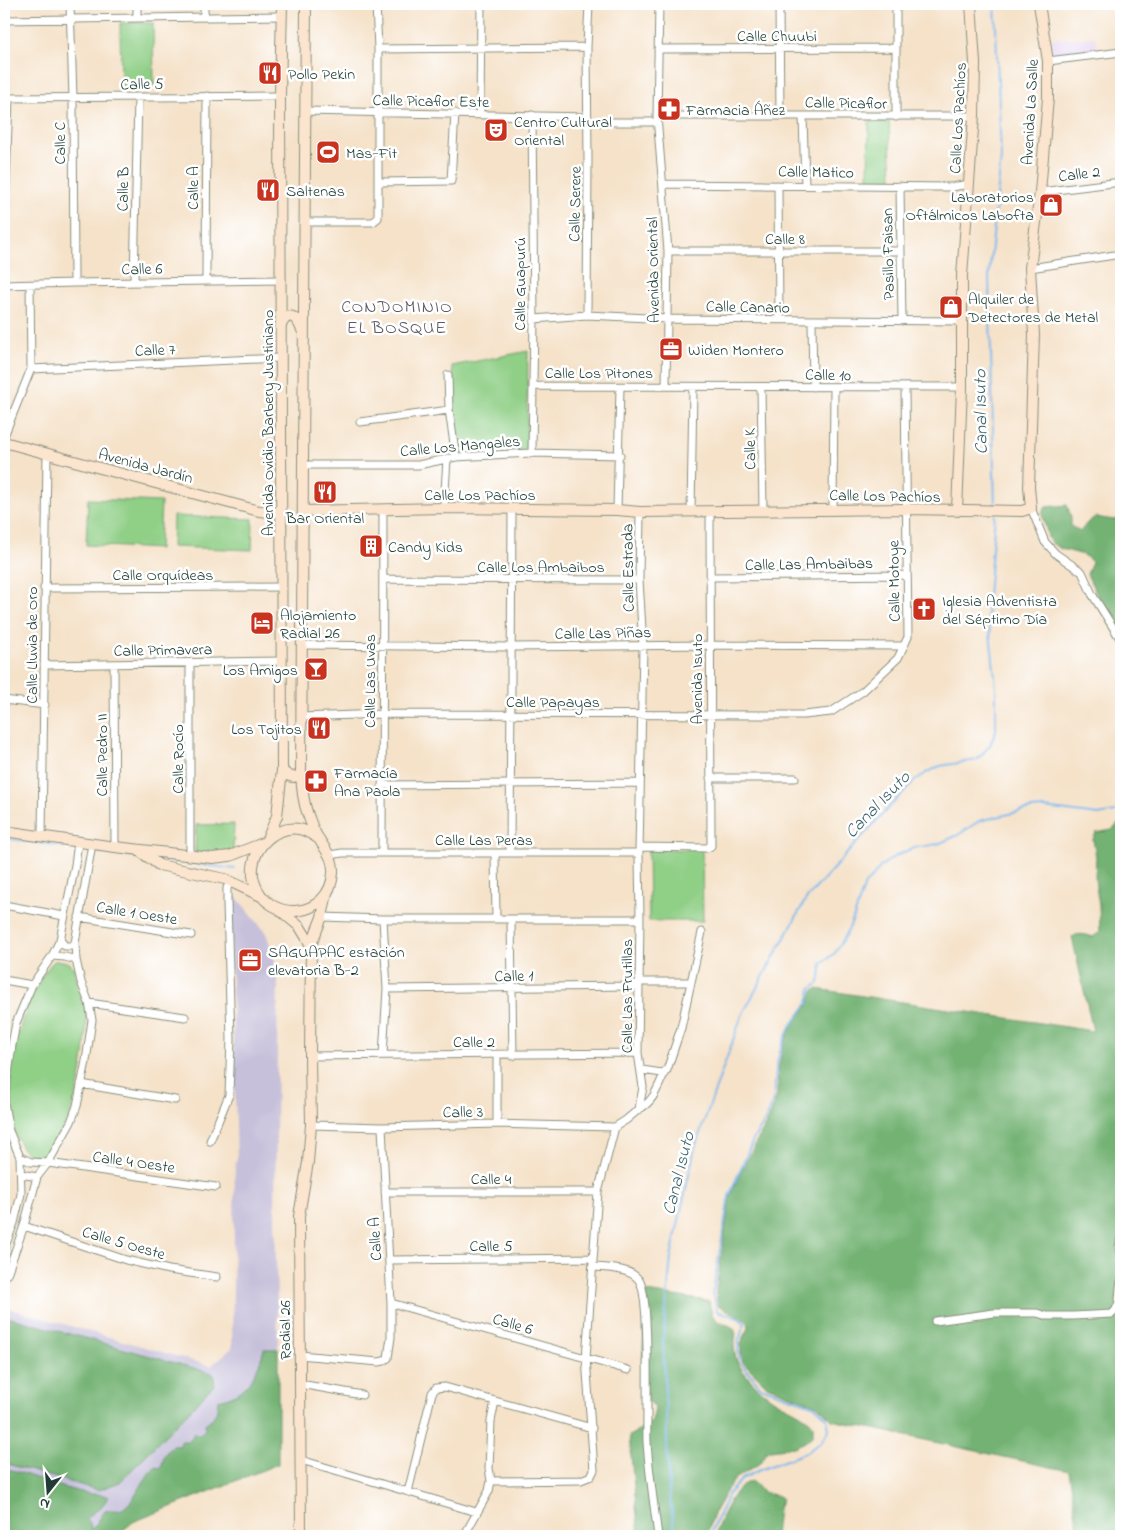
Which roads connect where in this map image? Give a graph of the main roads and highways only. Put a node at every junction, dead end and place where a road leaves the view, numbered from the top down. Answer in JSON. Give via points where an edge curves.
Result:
{"nodes":[{"id":1,"x":282,"y":4,"type":"edge"},
{"id":2,"x":306,"y":4,"type":"edge"},
{"id":3,"x":971,"y":4,"type":"edge"},
{"id":4,"x":1040,"y":4,"type":"edge"},
{"id":5,"x":282,"y":302,"type":"junction"},
{"id":6,"x":304,"y":304,"type":"junction"},
{"id":7,"x":281,"y":326,"type":"junction"},
{"id":8,"x":304,"y":333,"type":"junction"},
{"id":9,"x":4,"y":442,"type":"edge"},
{"id":10,"x":304,"y":511,"type":"junction"},
{"id":11,"x":957,"y":511,"type":"junction"},
{"id":12,"x":282,"y":513,"type":"junction"},
{"id":13,"x":282,"y":770,"type":"junction"},
{"id":14,"x":301,"y":774,"type":"junction"},
{"id":15,"x":4,"y":831,"type":"edge"},
{"id":16,"x":319,"y":839,"type":"junction"},
{"id":17,"x":264,"y":842,"type":"junction"},
{"id":18,"x":138,"y":850,"type":"junction"},
{"id":19,"x":328,"y":891,"type":"junction"},
{"id":20,"x":262,"y":896,"type":"junction"},
{"id":21,"x":276,"y":907,"type":"junction"},
{"id":22,"x":311,"y":945,"type":"junction"},
{"id":23,"x":301,"y":1536,"type":"edge"}],
"edges":[{"from":1,"to":5,"type":"main road","name":"Avenida Ovidio Barbery Justiniano"},
{"from":2,"to":6,"type":"main road"},
{"from":3,"to":11,"type":"main road","name":"Calle Los Pachíos","via":[[974,116],[962,276]]},
{"from":4,"to":11,"type":"main road","name":"Avenida La Salle","via":[[1048,61],[1048,98],[1030,268],[1034,335],[1027,510]]},
{"from":5,"to":6,"type":"main road","via":[[293,312]]},
{"from":5,"to":7,"type":"main road","name":"Avenida Ovidio Barbery Justiniano"},
{"from":6,"to":8,"type":"main road"},
{"from":7,"to":8,"type":"main road","via":[[284,319],[293,316]]},
{"from":7,"to":12,"type":"main road","name":"Avenida Ovidio Barbery Justiniano"},
{"from":8,"to":10,"type":"main road"},
{"from":9,"to":12,"type":"main road","name":"Avenida Jardín","via":[[259,511]]},
{"from":10,"to":11,"type":"main road","name":"Calle Los Pachíos","via":[[444,508],[640,512]]},
{"from":10,"to":14,"type":"main road"},
{"from":12,"to":13,"type":"main road","name":"Avenida Ovidio Barbery Justiniano"},
{"from":13,"to":14,"type":"main road","via":[[291,777]]},
{"from":13,"to":17,"type":"main road","name":"Avenida Ovidio Barbery Justiniano","via":[[277,816]]},
{"from":14,"to":16,"type":"main road","via":[[308,814]]},
{"from":15,"to":18,"type":"main road","via":[[91,849],[115,847]]},
{"from":16,"to":17,"type":"main road","via":[[298,829],[285,830]]},
{"from":16,"to":19,"type":"main road","via":[[330,855],[333,873]]},
{"from":17,"to":18,"type":"main road","via":[[230,856],[212,858]]},
{"from":17,"to":20,"type":"main road","via":[[253,864],[256,887]]},
{"from":18,"to":20,"type":"main road","via":[[159,865],[230,882]]},
{"from":19,"to":21,"type":"main road","via":[[306,909],[295,912]]},
{"from":19,"to":22,"type":"main road"},
{"from":20,"to":21,"type":"main road"},
{"from":21,"to":22,"type":"main road","via":[[300,927]]},
{"from":22,"to":23,"type":"main road","name":"Radial 26","via":[[311,1126],[299,1216]]}]}
